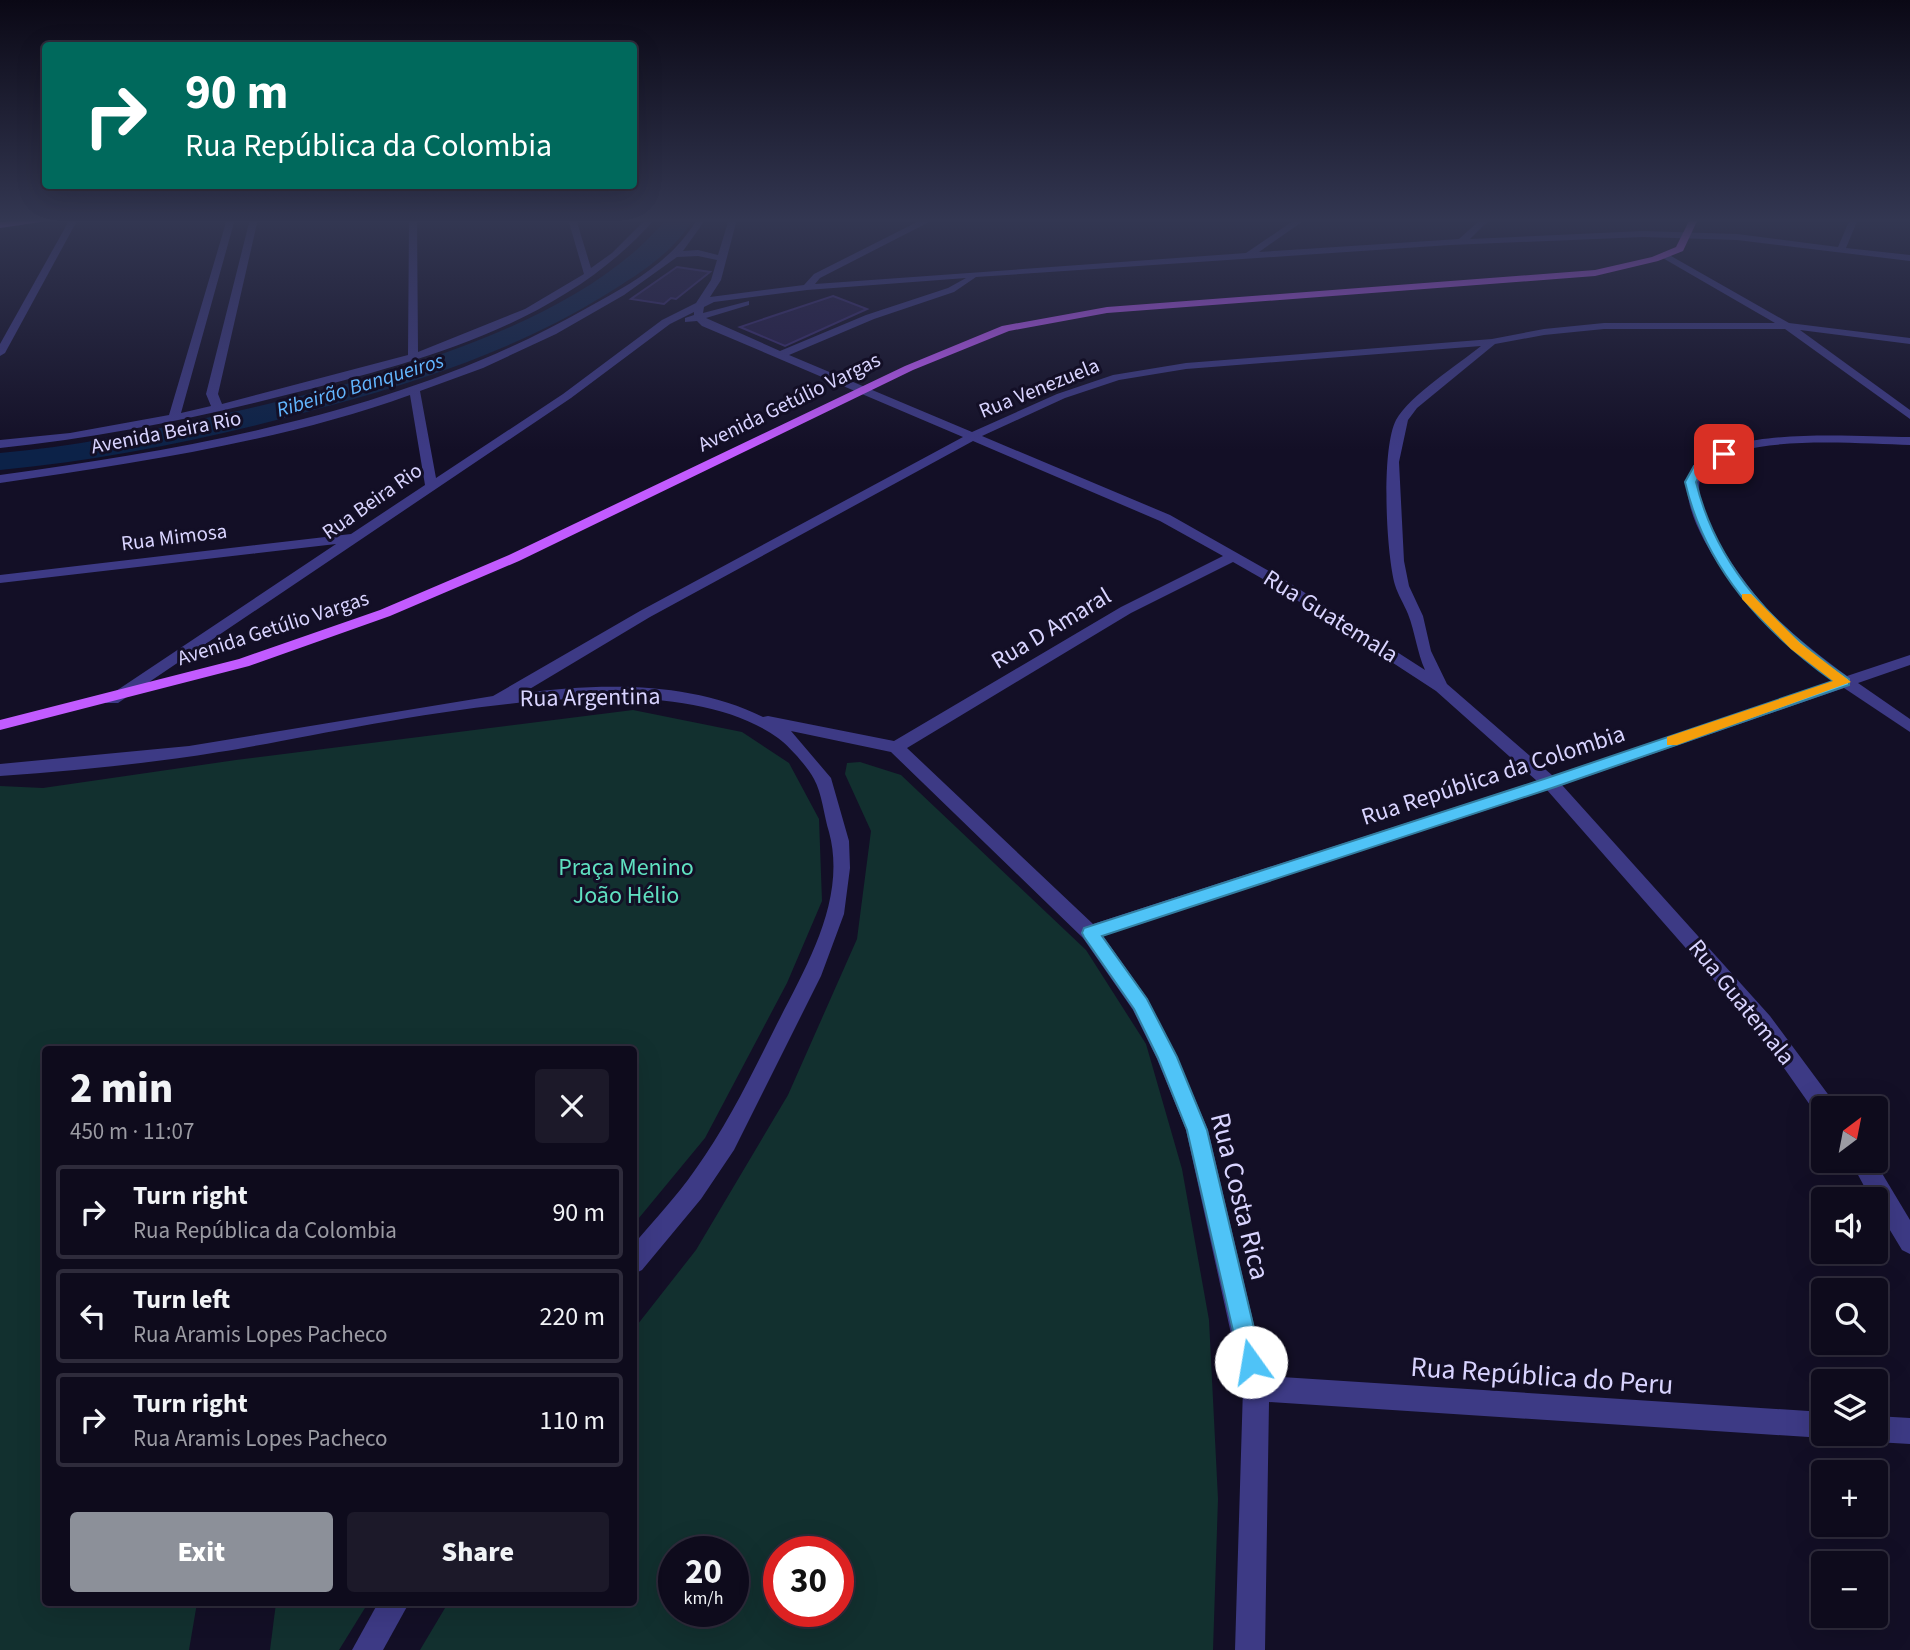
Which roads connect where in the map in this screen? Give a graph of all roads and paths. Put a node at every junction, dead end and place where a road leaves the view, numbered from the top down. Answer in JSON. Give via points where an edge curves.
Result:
{"nodes":[{"id":1,"x":31,"y":296,"type":"edge"},
{"id":2,"x":209,"y":296,"type":"edge"},
{"id":3,"x":236,"y":296,"type":"edge"},
{"id":4,"x":413,"y":296,"type":"edge"},
{"id":5,"x":549,"y":296,"type":"edge"},
{"id":6,"x":616,"y":296,"type":"edge"},
{"id":7,"x":706,"y":296,"type":"edge"},
{"id":8,"x":728,"y":296,"type":"joint"},
{"id":9,"x":765,"y":296,"type":"edge"},
{"id":10,"x":933,"y":296,"type":"edge"},
{"id":11,"x":1287,"y":296,"type":"edge"},
{"id":12,"x":1737,"y":296,"type":"edge"},
{"id":13,"x":702,"y":302,"type":"junction"},
{"id":14,"x":734,"y":307,"type":"junction"},
{"id":15,"x":720,"y":310,"type":"junction"},
{"id":16,"x":699,"y":317,"type":"junction"},
{"id":17,"x":1792,"y":326,"type":"junction"},
{"id":18,"x":653,"y":333,"type":"junction"},
{"id":19,"x":1910,"y":341,"type":"edge"},
{"id":20,"x":1492,"y":342,"type":"junction"},
{"id":21,"x":0,"y":353,"type":"edge"},
{"id":22,"x":778,"y":356,"type":"junction"},
{"id":23,"x":413,"y":357,"type":"junction"},
{"id":24,"x":414,"y":388,"type":"junction"},
{"id":25,"x":860,"y":390,"type":"junction"},
{"id":26,"x":218,"y":409,"type":"junction"},
{"id":27,"x":1910,"y":416,"type":"edge"},
{"id":28,"x":174,"y":419,"type":"junction"},
{"id":29,"x":971,"y":437,"type":"junction"},
{"id":30,"x":1910,"y":441,"type":"edge"},
{"id":31,"x":0,"y":444,"type":"edge"},
{"id":32,"x":0,"y":479,"type":"edge"},
{"id":33,"x":431,"y":484,"type":"junction"},
{"id":34,"x":354,"y":538,"type":"junction"},
{"id":35,"x":1234,"y":556,"type":"junction"},
{"id":36,"x":0,"y":579,"type":"edge"},
{"id":37,"x":1910,"y":660,"type":"edge"},
{"id":38,"x":1844,"y":682,"type":"junction"},
{"id":39,"x":1441,"y":687,"type":"junction"},
{"id":40,"x":112,"y":699,"type":"junction"},
{"id":41,"x":499,"y":700,"type":"junction"},
{"id":42,"x":762,"y":720,"type":"junction"},
{"id":43,"x":0,"y":725,"type":"edge"},
{"id":44,"x":1910,"y":727,"type":"edge"},
{"id":45,"x":896,"y":747,"type":"junction"},
{"id":46,"x":0,"y":770,"type":"edge"},
{"id":47,"x":1550,"y":783,"type":"junction"},
{"id":48,"x":1090,"y":933,"type":"junction"},
{"id":49,"x":1816,"y":1096,"type":"edge"},
{"id":50,"x":1869,"y":1173,"type":"edge"},
{"id":51,"x":1910,"y":1242,"type":"edge"},
{"id":52,"x":637,"y":1258,"type":"edge"},
{"id":53,"x":1256,"y":1388,"type":"junction"},
{"id":54,"x":1811,"y":1425,"type":"edge"},
{"id":55,"x":1888,"y":1430,"type":"edge"},
{"id":56,"x":1910,"y":1431,"type":"edge"},
{"id":57,"x":392,"y":1606,"type":"edge"},
{"id":58,"x":367,"y":1650,"type":"edge"},
{"id":59,"x":1250,"y":1650,"type":"edge"}],
"edges":[{"from":1,"to":21,"type":"street"},
{"from":2,"to":28,"type":"street"},
{"from":3,"to":26,"type":"street","via":[[212,394]]},
{"from":4,"to":23,"type":"street"},
{"from":5,"to":23,"type":"street","name":"Avenida Beira Rio","via":[[502,321]]},
{"from":6,"to":24,"type":"street","name":"Avenida Beira Rio","via":[[504,355]]},
{"from":7,"to":13,"type":"street","name":"Rua Beira Rio"},
{"from":8,"to":13,"type":"street","name":"Rua Beira Rio"},
{"from":8,"to":14,"type":"street"},
{"from":9,"to":14,"type":"street","name":"Rua Beira Rio"},
{"from":10,"to":22,"type":"street"},
{"from":11,"to":25,"type":"main road","name":"Avenida Getúlio Vargas","via":[[1144,306],[1041,320],[977,338]]},
{"from":12,"to":17,"type":"street"},
{"from":13,"to":15,"type":"street"},
{"from":13,"to":16,"type":"street","name":"Rua Beira Rio"},
{"from":13,"to":18,"type":"street","name":"Rua Beira Rio"},
{"from":14,"to":15,"type":"street","name":"Rua Beira Rio"},
{"from":15,"to":16,"type":"street","name":"Rua Beira Rio"},
{"from":16,"to":18,"type":"street","name":"Rua Beira Rio"},
{"from":16,"to":22,"type":"street","name":"Rua Guatemala"},
{"from":17,"to":19,"type":"street","name":"Rua Venezuela"},
{"from":17,"to":20,"type":"street","name":"Rua Venezuela","via":[[1604,326]]},
{"from":17,"to":27,"type":"street"},
{"from":18,"to":33,"type":"street","name":"Rua Beira Rio","via":[[567,396]]},
{"from":20,"to":29,"type":"street","name":"Rua Venezuela","via":[[1140,372],[1083,387]]},
{"from":20,"to":39,"type":"street","via":[[1413,406],[1396,439],[1397,561],[1424,651]]},
{"from":22,"to":25,"type":"street","name":"Rua Guatemala"},
{"from":23,"to":26,"type":"street","name":"Avenida Beira Rio"},
{"from":24,"to":32,"type":"street","name":"Avenida Beira Rio","via":[[252,436]]},
{"from":24,"to":33,"type":"street"},
{"from":25,"to":29,"type":"street","name":"Rua Guatemala"},
{"from":25,"to":40,"type":"main road","name":"Avenida Getúlio Vargas","via":[[441,590],[244,663]]},
{"from":26,"to":28,"type":"street","name":"Avenida Beira Rio"},
{"from":28,"to":31,"type":"street","name":"Avenida Beira Rio"},
{"from":29,"to":35,"type":"street","name":"Rua Guatemala","via":[[1141,507]]},
{"from":29,"to":41,"type":"street","name":"Rua Venezuela","via":[[645,614]]},
{"from":30,"to":38,"type":"street","via":[[1738,448],[1709,459],[1690,482],[1713,546],[1742,591],[1796,646]]},
{"from":33,"to":34,"type":"street","name":"Rua Beira Rio"},
{"from":34,"to":36,"type":"street","name":"Rua Mimosa"},
{"from":34,"to":40,"type":"street","name":"Rua Beira Rio"},
{"from":35,"to":39,"type":"street","name":"Rua Guatemala"},
{"from":35,"to":45,"type":"street","name":"Rua D Amaral","via":[[1126,610]]},
{"from":37,"to":38,"type":"street","name":"Rua República da Colombia"},
{"from":38,"to":44,"type":"street"},
{"from":38,"to":47,"type":"street","name":"Rua República da Colombia"},
{"from":39,"to":47,"type":"street","name":"Rua Guatemala"},
{"from":40,"to":43,"type":"main road","name":"Avenida Getúlio Vargas"},
{"from":41,"to":42,"type":"street","name":"Rua Argentina","via":[[620,692],[670,695],[739,710]]},
{"from":41,"to":46,"type":"street","name":"Rua Argentina","via":[[196,751]]},
{"from":42,"to":45,"type":"street"},
{"from":42,"to":52,"type":"street","name":"Rua Argentina","via":[[812,760],[827,790],[839,832],[842,874],[837,912],[823,952],[730,1137],[701,1181]]},
{"from":45,"to":48,"type":"street","name":"Rua Costa Rica"},
{"from":47,"to":48,"type":"street","name":"Rua República da Colombia"},
{"from":47,"to":49,"type":"street","name":"Rua Guatemala","via":[[1763,1022]]},
{"from":48,"to":53,"type":"street","name":"Rua Costa Rica","via":[[1140,1004],[1197,1130]]},
{"from":50,"to":51,"type":"street"},
{"from":53,"to":54,"type":"street","name":"Rua República do Peru"},
{"from":53,"to":59,"type":"street","name":"Rua Costa Rica"},
{"from":55,"to":56,"type":"street"},
{"from":57,"to":58,"type":"street"}]}
